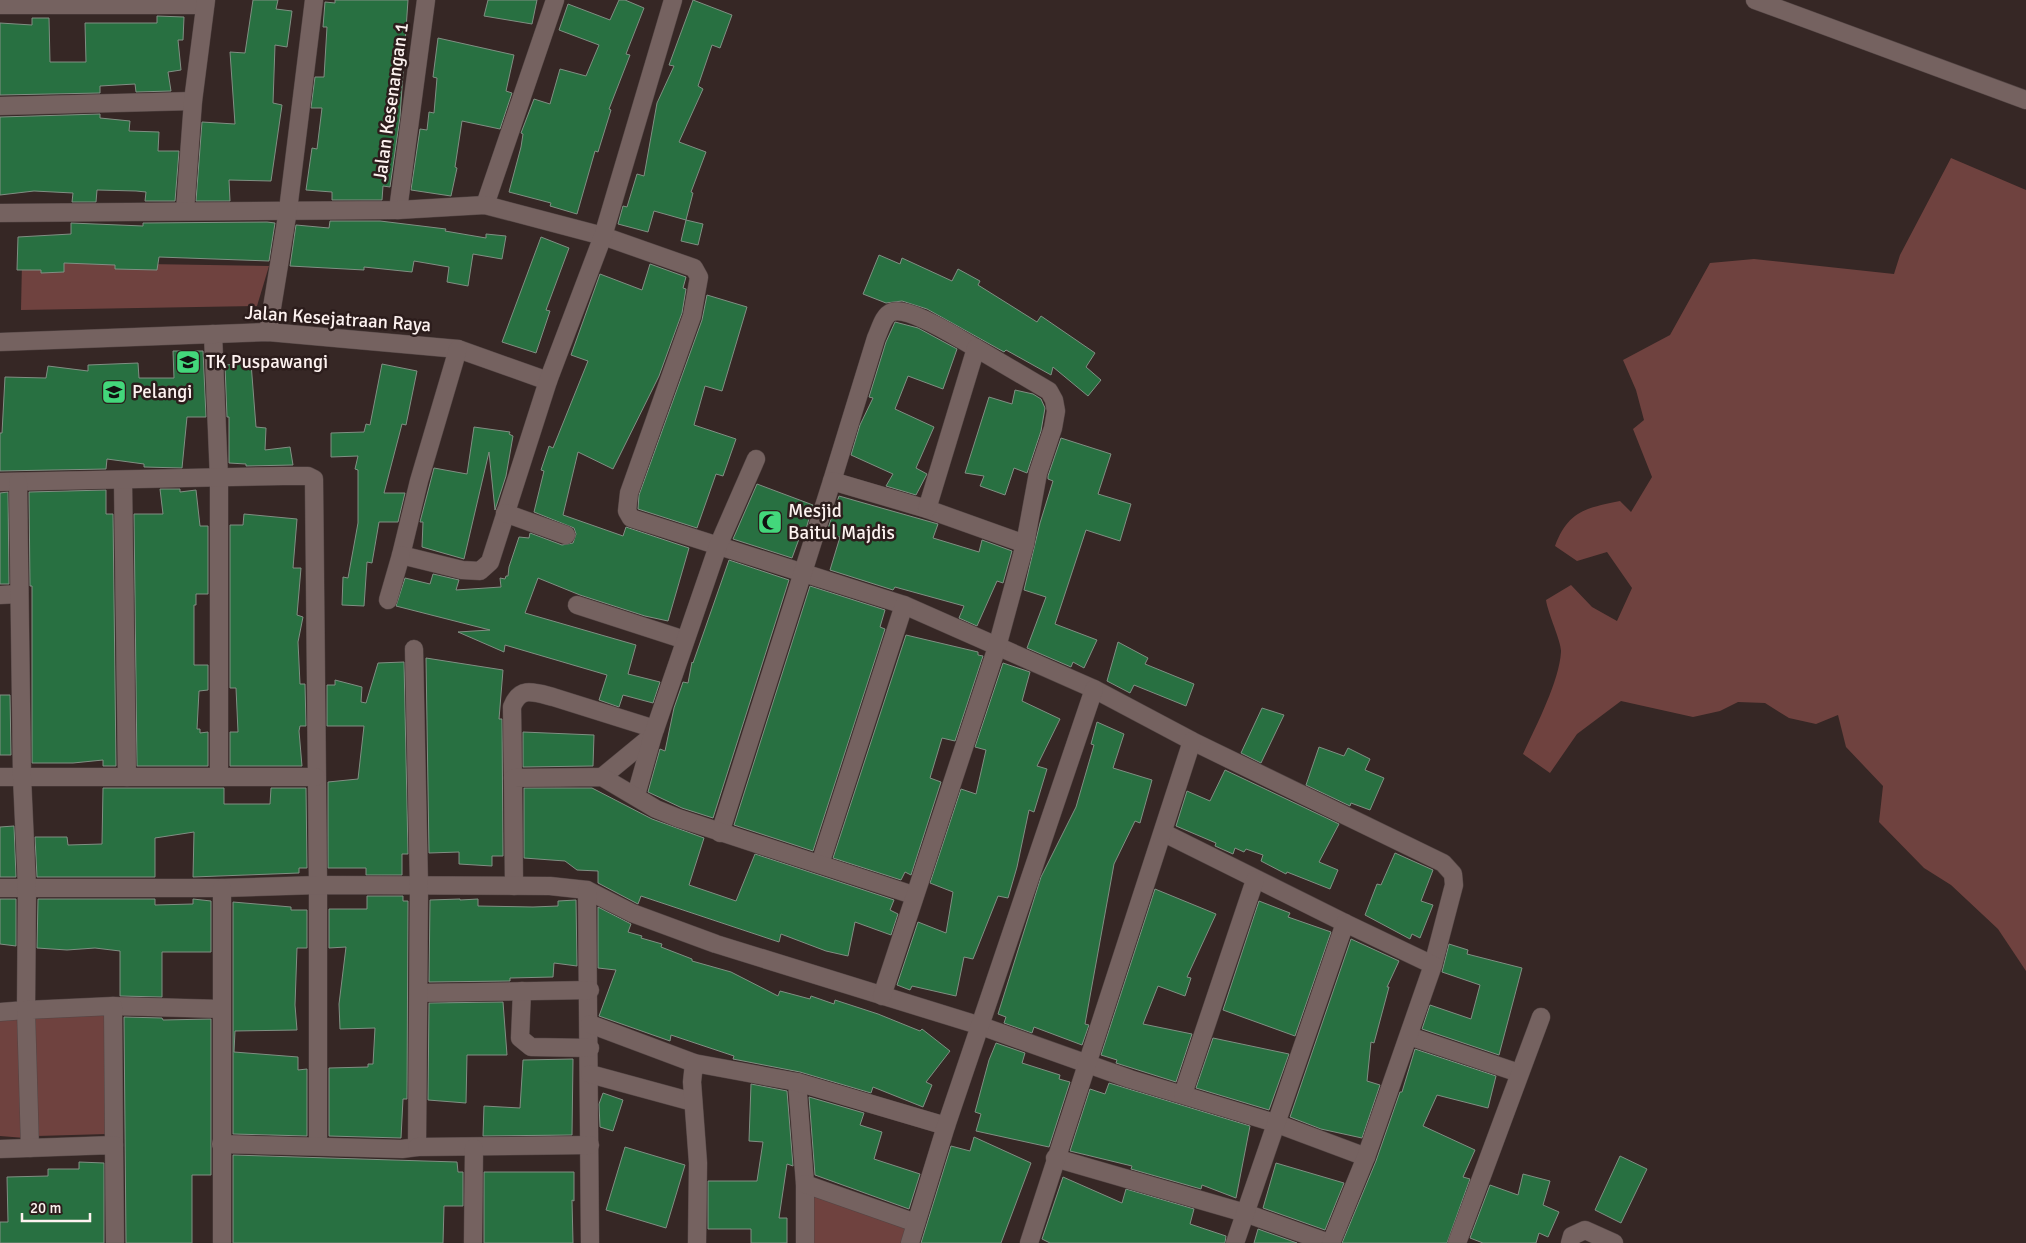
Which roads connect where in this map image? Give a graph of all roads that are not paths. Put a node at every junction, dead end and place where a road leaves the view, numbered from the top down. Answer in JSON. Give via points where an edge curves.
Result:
{"nodes":[{"id":1,"x":314,"y":0,"type":"edge"},
{"id":2,"x":426,"y":0,"type":"edge"},
{"id":3,"x":555,"y":0,"type":"edge"},
{"id":4,"x":674,"y":0,"type":"edge"},
{"id":5,"x":1755,"y":0,"type":"edge"},
{"id":6,"x":206,"y":2,"type":"edge"},
{"id":7,"x":0,"y":5,"type":"edge"},
{"id":8,"x":2026,"y":100,"type":"edge"},
{"id":9,"x":193,"y":101,"type":"junction"},
{"id":10,"x":0,"y":106,"type":"edge"},
{"id":11,"x":485,"y":205,"type":"junction"},
{"id":12,"x":288,"y":210,"type":"junction"},
{"id":13,"x":398,"y":210,"type":"junction"},
{"id":14,"x":186,"y":211,"type":"junction"},
{"id":15,"x":0,"y":213,"type":"edge"},
{"id":16,"x":603,"y":236,"type":"junction"},
{"id":17,"x":268,"y":332,"type":"junction"},
{"id":18,"x":213,"y":334,"type":"junction"},
{"id":19,"x":0,"y":342,"type":"edge"},
{"id":20,"x":976,"y":348,"type":"junction"},
{"id":21,"x":458,"y":350,"type":"junction"},
{"id":22,"x":548,"y":381,"type":"junction"},
{"id":23,"x":756,"y":459,"type":"dead end"},
{"id":24,"x":219,"y":479,"type":"junction"},
{"id":25,"x":123,"y":481,"type":"junction"},
{"id":26,"x":832,"y":481,"type":"junction"},
{"id":27,"x":0,"y":482,"type":"edge"},
{"id":28,"x":18,"y":482,"type":"junction"},
{"id":29,"x":927,"y":509,"type":"junction"},
{"id":30,"x":505,"y":513,"type":"junction"},
{"id":31,"x":566,"y":535,"type":"dead end"},
{"id":32,"x":1025,"y":544,"type":"junction"},
{"id":33,"x":718,"y":546,"type":"junction"},
{"id":34,"x":401,"y":555,"type":"junction"},
{"id":35,"x":804,"y":572,"type":"junction"},
{"id":36,"x":0,"y":594,"type":"edge"},
{"id":37,"x":20,"y":594,"type":"junction"},
{"id":38,"x":388,"y":600,"type":"dead end"},
{"id":39,"x":577,"y":604,"type":"dead end"},
{"id":40,"x":904,"y":605,"type":"junction"},
{"id":41,"x":685,"y":640,"type":"junction"},
{"id":42,"x":997,"y":647,"type":"junction"},
{"id":43,"x":414,"y":649,"type":"dead end"},
{"id":44,"x":1094,"y":689,"type":"junction"},
{"id":45,"x":654,"y":732,"type":"junction"},
{"id":46,"x":1192,"y":741,"type":"junction"},
{"id":47,"x":219,"y":776,"type":"junction"},
{"id":48,"x":0,"y":777,"type":"edge"},
{"id":49,"x":22,"y":777,"type":"junction"},
{"id":50,"x":127,"y":777,"type":"junction"},
{"id":51,"x":316,"y":777,"type":"junction"},
{"id":52,"x":602,"y":777,"type":"junction"},
{"id":53,"x":513,"y":778,"type":"junction"},
{"id":54,"x":636,"y":795,"type":"junction"},
{"id":55,"x":720,"y":833,"type":"junction"},
{"id":56,"x":1164,"y":833,"type":"junction"},
{"id":57,"x":820,"y":864,"type":"junction"},
{"id":58,"x":1255,"y":880,"type":"junction"},
{"id":59,"x":318,"y":885,"type":"junction"},
{"id":60,"x":419,"y":886,"type":"junction"},
{"id":61,"x":514,"y":886,"type":"junction"},
{"id":62,"x":0,"y":888,"type":"edge"},
{"id":63,"x":27,"y":888,"type":"junction"},
{"id":64,"x":222,"y":888,"type":"junction"},
{"id":65,"x":588,"y":890,"type":"junction"},
{"id":66,"x":913,"y":895,"type":"junction"},
{"id":67,"x":1345,"y":923,"type":"junction"},
{"id":68,"x":1433,"y":965,"type":"junction"},
{"id":69,"x":590,"y":990,"type":"junction"},
{"id":70,"x":522,"y":991,"type":"junction"},
{"id":71,"x":419,"y":993,"type":"junction"},
{"id":72,"x":882,"y":996,"type":"junction"},
{"id":73,"x":113,"y":1006,"type":"junction"},
{"id":74,"x":221,"y":1009,"type":"junction"},
{"id":75,"x":26,"y":1010,"type":"junction"},
{"id":76,"x":0,"y":1012,"type":"edge"},
{"id":77,"x":1541,"y":1017,"type":"dead end"},
{"id":78,"x":590,"y":1024,"type":"junction"},
{"id":79,"x":981,"y":1026,"type":"junction"},
{"id":80,"x":1409,"y":1036,"type":"junction"},
{"id":81,"x":590,"y":1048,"type":"junction"},
{"id":82,"x":694,"y":1063,"type":"junction"},
{"id":83,"x":1088,"y":1065,"type":"junction"},
{"id":84,"x":1519,"y":1073,"type":"junction"},
{"id":85,"x":590,"y":1074,"type":"junction"},
{"id":86,"x":797,"y":1082,"type":"junction"},
{"id":87,"x":1183,"y":1094,"type":"junction"},
{"id":88,"x":693,"y":1102,"type":"junction"},
{"id":89,"x":1275,"y":1123,"type":"junction"},
{"id":90,"x":946,"y":1126,"type":"junction"},
{"id":91,"x":221,"y":1144,"type":"junction"},
{"id":92,"x":114,"y":1146,"type":"junction"},
{"id":93,"x":318,"y":1146,"type":"junction"},
{"id":94,"x":590,"y":1146,"type":"junction"},
{"id":95,"x":417,"y":1147,"type":"junction"},
{"id":96,"x":30,"y":1148,"type":"junction"},
{"id":97,"x":474,"y":1148,"type":"junction"},
{"id":98,"x":0,"y":1150,"type":"edge"},
{"id":99,"x":1055,"y":1158,"type":"junction"},
{"id":100,"x":1366,"y":1158,"type":"junction"},
{"id":101,"x":805,"y":1184,"type":"junction"},
{"id":102,"x":1245,"y":1214,"type":"junction"},
{"id":103,"x":916,"y":1223,"type":"junction"},
{"id":104,"x":116,"y":1243,"type":"edge"},
{"id":105,"x":222,"y":1243,"type":"edge"},
{"id":106,"x":473,"y":1243,"type":"edge"},
{"id":107,"x":590,"y":1243,"type":"edge"},
{"id":108,"x":697,"y":1243,"type":"edge"},
{"id":109,"x":805,"y":1243,"type":"edge"},
{"id":110,"x":910,"y":1243,"type":"edge"},
{"id":111,"x":1030,"y":1243,"type":"edge"},
{"id":112,"x":1235,"y":1243,"type":"edge"},
{"id":113,"x":1330,"y":1243,"type":"edge"},
{"id":114,"x":1457,"y":1243,"type":"edge"},
{"id":115,"x":1570,"y":1243,"type":"edge"},
{"id":116,"x":1614,"y":1243,"type":"edge"}],
"edges":[{"from":1,"to":12,"type":"street"},
{"from":2,"to":13,"type":"street","name":"Jalan Kesenangan 1"},
{"from":3,"to":11,"type":"street"},
{"from":4,"to":16,"type":"street"},
{"from":5,"to":8,"type":"street"},
{"from":6,"to":7,"type":"street"},
{"from":6,"to":9,"type":"street"},
{"from":9,"to":10,"type":"street"},
{"from":9,"to":14,"type":"street"},
{"from":11,"to":13,"type":"street"},
{"from":11,"to":16,"type":"street"},
{"from":12,"to":13,"type":"street"},
{"from":12,"to":14,"type":"street"},
{"from":12,"to":17,"type":"street"},
{"from":14,"to":15,"type":"street"},
{"from":16,"to":22,"type":"street"},
{"from":16,"to":33,"type":"street","via":[[694,268],[699,277],[692,316],[636,472],[627,511],[631,518]]},
{"from":17,"to":18,"type":"street","name":"Jalan Kesejatraan Raya"},
{"from":17,"to":21,"type":"street","name":"Jalan Kesejatraan Raya"},
{"from":18,"to":19,"type":"street","name":"Jalan Kesejatraan Raya"},
{"from":18,"to":24,"type":"street"},
{"from":20,"to":26,"type":"street","via":[[922,319],[901,312],[891,312],[884,318]]},
{"from":20,"to":29,"type":"street"},
{"from":20,"to":32,"type":"street","via":[[1039,384],[1049,391],[1054,400],[1053,428],[1038,474]]},
{"from":21,"to":22,"type":"street","name":"Jalan Kesejatraan Raya"},
{"from":21,"to":34,"type":"street"},
{"from":22,"to":30,"type":"street"},
{"from":23,"to":33,"type":"street"},
{"from":24,"to":25,"type":"street"},
{"from":24,"to":47,"type":"street"},
{"from":24,"to":51,"type":"street","via":[[298,476],[314,479]]},
{"from":25,"to":28,"type":"street"},
{"from":25,"to":50,"type":"street"},
{"from":26,"to":29,"type":"street"},
{"from":26,"to":35,"type":"street"},
{"from":27,"to":28,"type":"street"},
{"from":28,"to":37,"type":"street"},
{"from":29,"to":32,"type":"street"},
{"from":30,"to":31,"type":"street"},
{"from":30,"to":34,"type":"street","via":[[490,562],[480,571],[462,570]]},
{"from":32,"to":42,"type":"street"},
{"from":33,"to":35,"type":"street"},
{"from":33,"to":41,"type":"street"},
{"from":34,"to":38,"type":"street"},
{"from":35,"to":40,"type":"street"},
{"from":35,"to":55,"type":"street"},
{"from":36,"to":37,"type":"street"},
{"from":37,"to":49,"type":"street"},
{"from":39,"to":41,"type":"street"},
{"from":40,"to":42,"type":"street"},
{"from":40,"to":57,"type":"street"},
{"from":41,"to":45,"type":"street"},
{"from":42,"to":44,"type":"street"},
{"from":42,"to":66,"type":"street"},
{"from":43,"to":60,"type":"street"},
{"from":44,"to":46,"type":"street"},
{"from":44,"to":79,"type":"street"},
{"from":45,"to":52,"type":"street"},
{"from":45,"to":53,"type":"street","via":[[553,697],[520,694],[512,707]]},
{"from":45,"to":54,"type":"street"},
{"from":46,"to":56,"type":"street"},
{"from":46,"to":68,"type":"street","via":[[1449,867],[1454,885]]},
{"from":47,"to":50,"type":"street"},
{"from":47,"to":51,"type":"street"},
{"from":48,"to":49,"type":"street"},
{"from":49,"to":50,"type":"street"},
{"from":49,"to":63,"type":"street"},
{"from":51,"to":59,"type":"street"},
{"from":52,"to":53,"type":"street"},
{"from":52,"to":54,"type":"street"},
{"from":53,"to":61,"type":"street"},
{"from":54,"to":55,"type":"street","via":[[656,808]]},
{"from":55,"to":57,"type":"street"},
{"from":56,"to":58,"type":"street"},
{"from":56,"to":83,"type":"street"},
{"from":57,"to":66,"type":"street"},
{"from":58,"to":67,"type":"street"},
{"from":58,"to":87,"type":"street"},
{"from":59,"to":60,"type":"street"},
{"from":59,"to":64,"type":"street"},
{"from":59,"to":93,"type":"street"},
{"from":60,"to":61,"type":"street"},
{"from":60,"to":71,"type":"street"},
{"from":61,"to":65,"type":"street"},
{"from":62,"to":63,"type":"street"},
{"from":63,"to":64,"type":"street"},
{"from":63,"to":75,"type":"street"},
{"from":64,"to":74,"type":"street"},
{"from":65,"to":69,"type":"street"},
{"from":65,"to":72,"type":"street","via":[[632,913],[716,944]]},
{"from":66,"to":72,"type":"street"},
{"from":67,"to":68,"type":"street"},
{"from":67,"to":89,"type":"street"},
{"from":68,"to":80,"type":"street"},
{"from":69,"to":70,"type":"street"},
{"from":69,"to":78,"type":"street"},
{"from":70,"to":71,"type":"street"},
{"from":70,"to":81,"type":"street","via":[[520,1038],[525,1044],[530,1047]]},
{"from":71,"to":95,"type":"street"},
{"from":72,"to":79,"type":"street"},
{"from":73,"to":74,"type":"street"},
{"from":73,"to":75,"type":"street"},
{"from":73,"to":92,"type":"street"},
{"from":74,"to":91,"type":"street"},
{"from":75,"to":76,"type":"street"},
{"from":75,"to":96,"type":"street"},
{"from":77,"to":84,"type":"street"},
{"from":78,"to":81,"type":"street"},
{"from":78,"to":82,"type":"street"},
{"from":79,"to":83,"type":"street"},
{"from":79,"to":90,"type":"street"},
{"from":80,"to":84,"type":"street"},
{"from":80,"to":100,"type":"street"},
{"from":81,"to":85,"type":"street"},
{"from":82,"to":86,"type":"street"},
{"from":82,"to":88,"type":"street"},
{"from":83,"to":87,"type":"street"},
{"from":83,"to":99,"type":"street"},
{"from":84,"to":114,"type":"street"},
{"from":85,"to":88,"type":"street"},
{"from":85,"to":94,"type":"street"},
{"from":86,"to":90,"type":"street"},
{"from":86,"to":101,"type":"street"},
{"from":87,"to":89,"type":"street"},
{"from":88,"to":108,"type":"street","via":[[698,1164]]},
{"from":89,"to":100,"type":"street"},
{"from":89,"to":102,"type":"street"},
{"from":90,"to":103,"type":"street"},
{"from":91,"to":93,"type":"street"},
{"from":91,"to":105,"type":"street"},
{"from":92,"to":96,"type":"street"},
{"from":92,"to":104,"type":"street"},
{"from":93,"to":95,"type":"street"},
{"from":94,"to":97,"type":"street"},
{"from":94,"to":107,"type":"street"},
{"from":95,"to":97,"type":"street"},
{"from":96,"to":98,"type":"street"},
{"from":97,"to":106,"type":"street"},
{"from":99,"to":102,"type":"street"},
{"from":99,"to":111,"type":"street"},
{"from":100,"to":113,"type":"street"},
{"from":101,"to":103,"type":"street"},
{"from":101,"to":109,"type":"street"},
{"from":102,"to":112,"type":"street"},
{"from":102,"to":113,"type":"street"},
{"from":103,"to":110,"type":"street"},
{"from":115,"to":116,"type":"street","via":[[1572,1236],[1585,1230]]}]}
